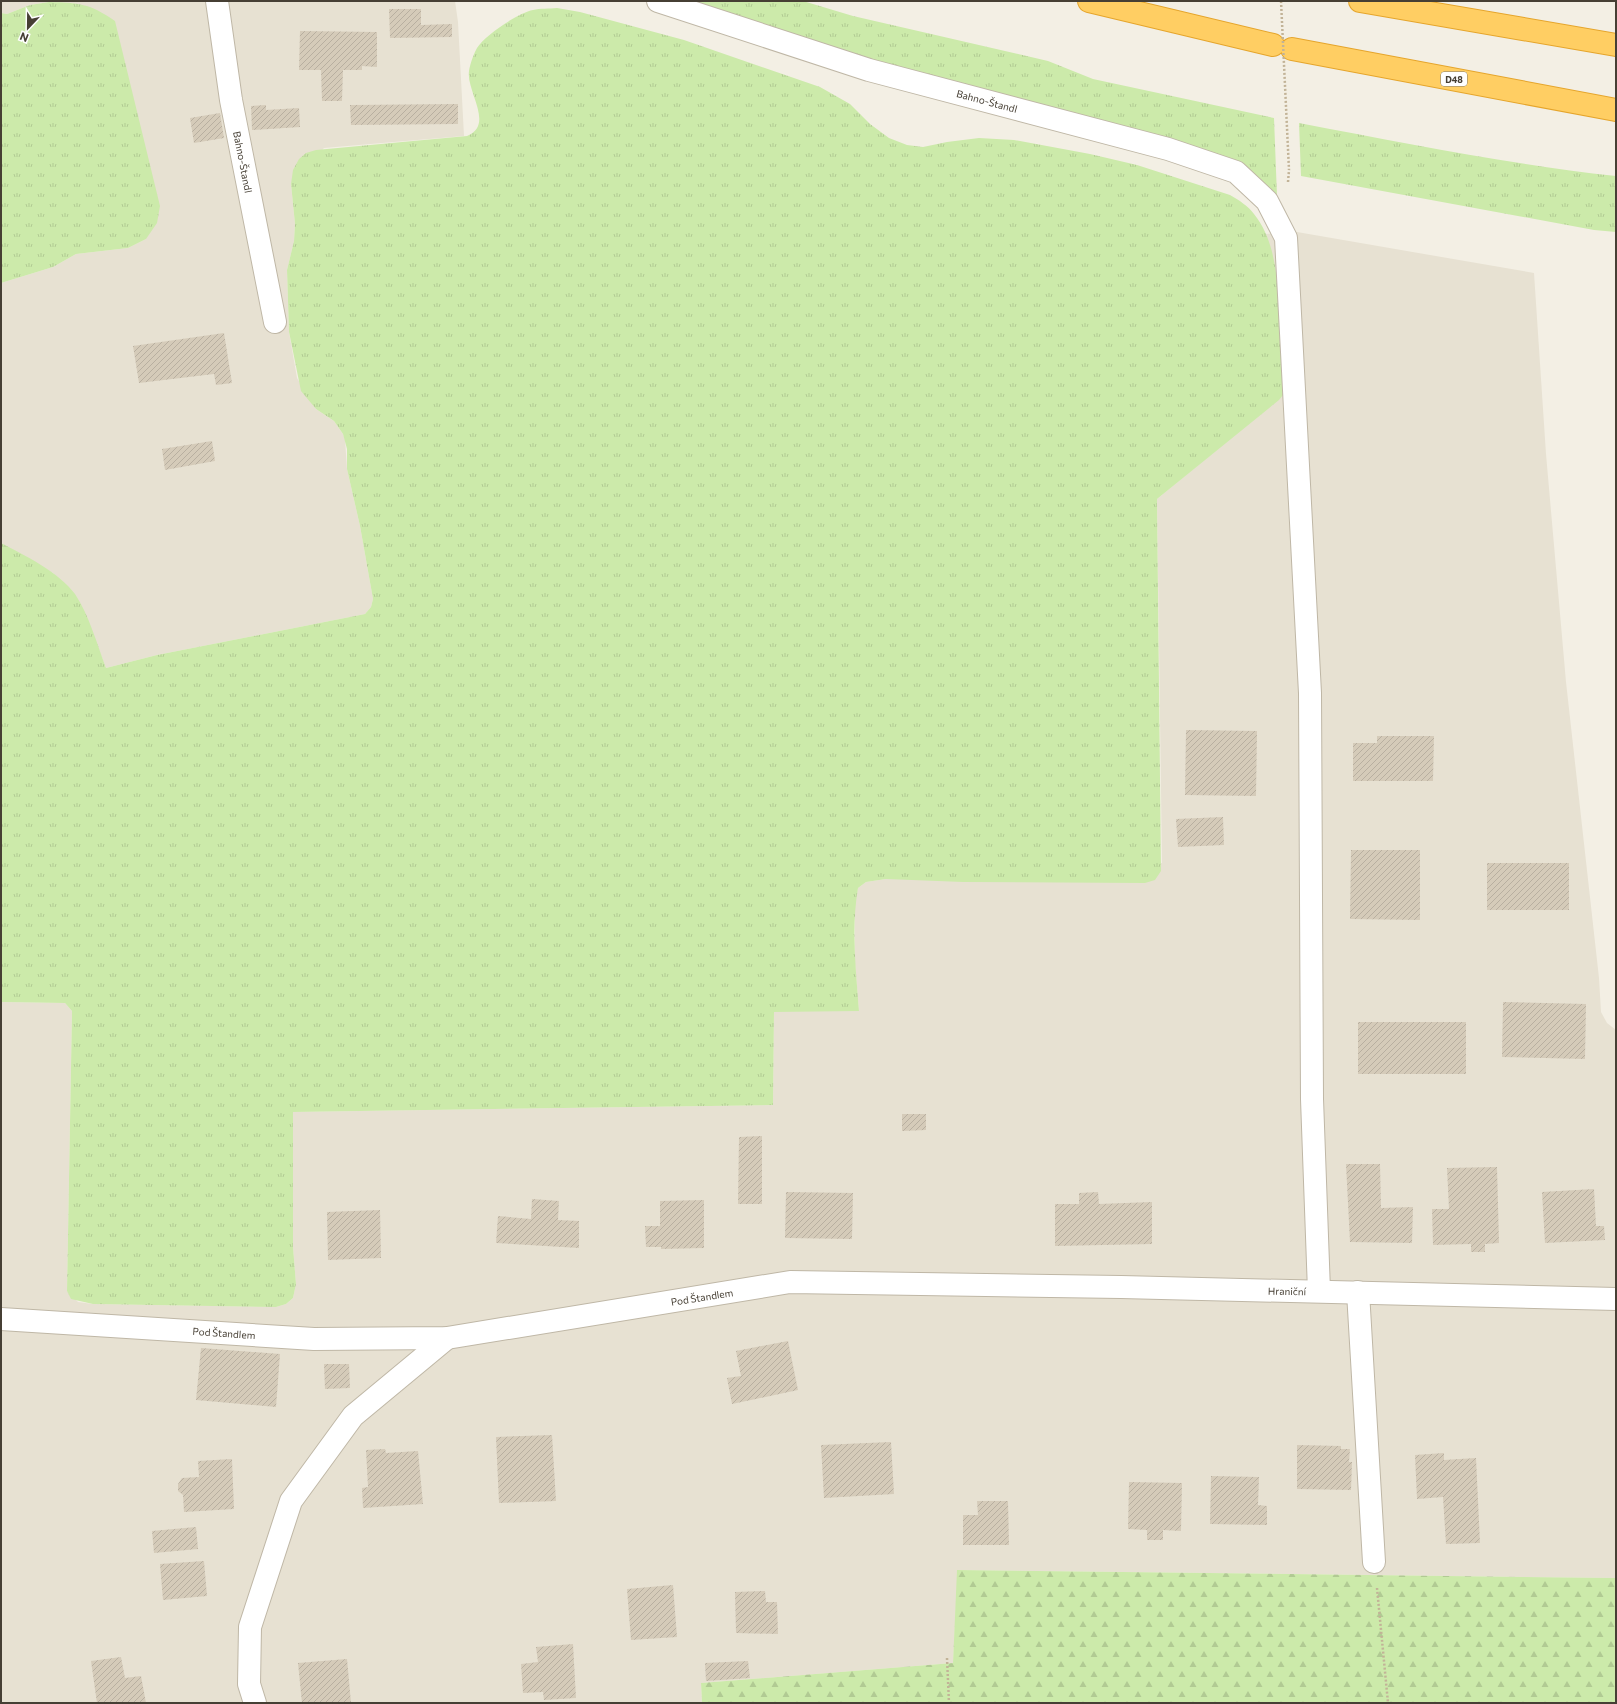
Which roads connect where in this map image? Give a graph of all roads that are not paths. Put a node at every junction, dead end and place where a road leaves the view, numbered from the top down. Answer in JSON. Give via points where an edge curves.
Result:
{"nodes":[{"id":1,"x":217,"y":1,"type":"edge"},
{"id":2,"x":658,"y":1,"type":"edge"},
{"id":3,"x":1089,"y":1,"type":"edge"},
{"id":4,"x":1360,"y":1,"type":"edge"},
{"id":5,"x":1616,"y":45,"type":"edge"},
{"id":6,"x":1616,"y":110,"type":"edge"},
{"id":7,"x":275,"y":322,"type":"dead end"},
{"id":8,"x":959,"y":1284,"type":"joint"},
{"id":9,"x":1319,"y":1291,"type":"junction"},
{"id":10,"x":1358,"y":1292,"type":"junction"},
{"id":11,"x":1616,"y":1299,"type":"edge"},
{"id":12,"x":1,"y":1319,"type":"edge"},
{"id":13,"x":447,"y":1338,"type":"junction"},
{"id":14,"x":1374,"y":1562,"type":"road end"},
{"id":15,"x":255,"y":1703,"type":"edge"}],
"edges":[{"from":1,"to":7,"type":"street","name":"Bahno-Štandl","via":[[231,100]]},
{"from":2,"to":9,"type":"street","name":"Bahno-Štandl","via":[[869,70],[1168,149],[1236,172],[1267,201],[1286,238],[1310,693],[1312,1099]]},
{"from":3,"to":6,"type":"highway","number":"D48","via":[[1282,47]]},
{"from":4,"to":5,"type":"highway"},
{"from":8,"to":9,"type":"street","name":"Hraniční"},
{"from":8,"to":13,"type":"street","name":"Pod Štandlem","via":[[790,1282]]},
{"from":9,"to":10,"type":"street","name":"Hraniční"},
{"from":10,"to":11,"type":"street","name":"Hraniční"},
{"from":10,"to":14,"type":"street"},
{"from":12,"to":13,"type":"street","name":"Pod Štandlem","via":[[314,1339]]},
{"from":13,"to":15,"type":"street","via":[[353,1416],[291,1501],[250,1627],[249,1684]]}]}
